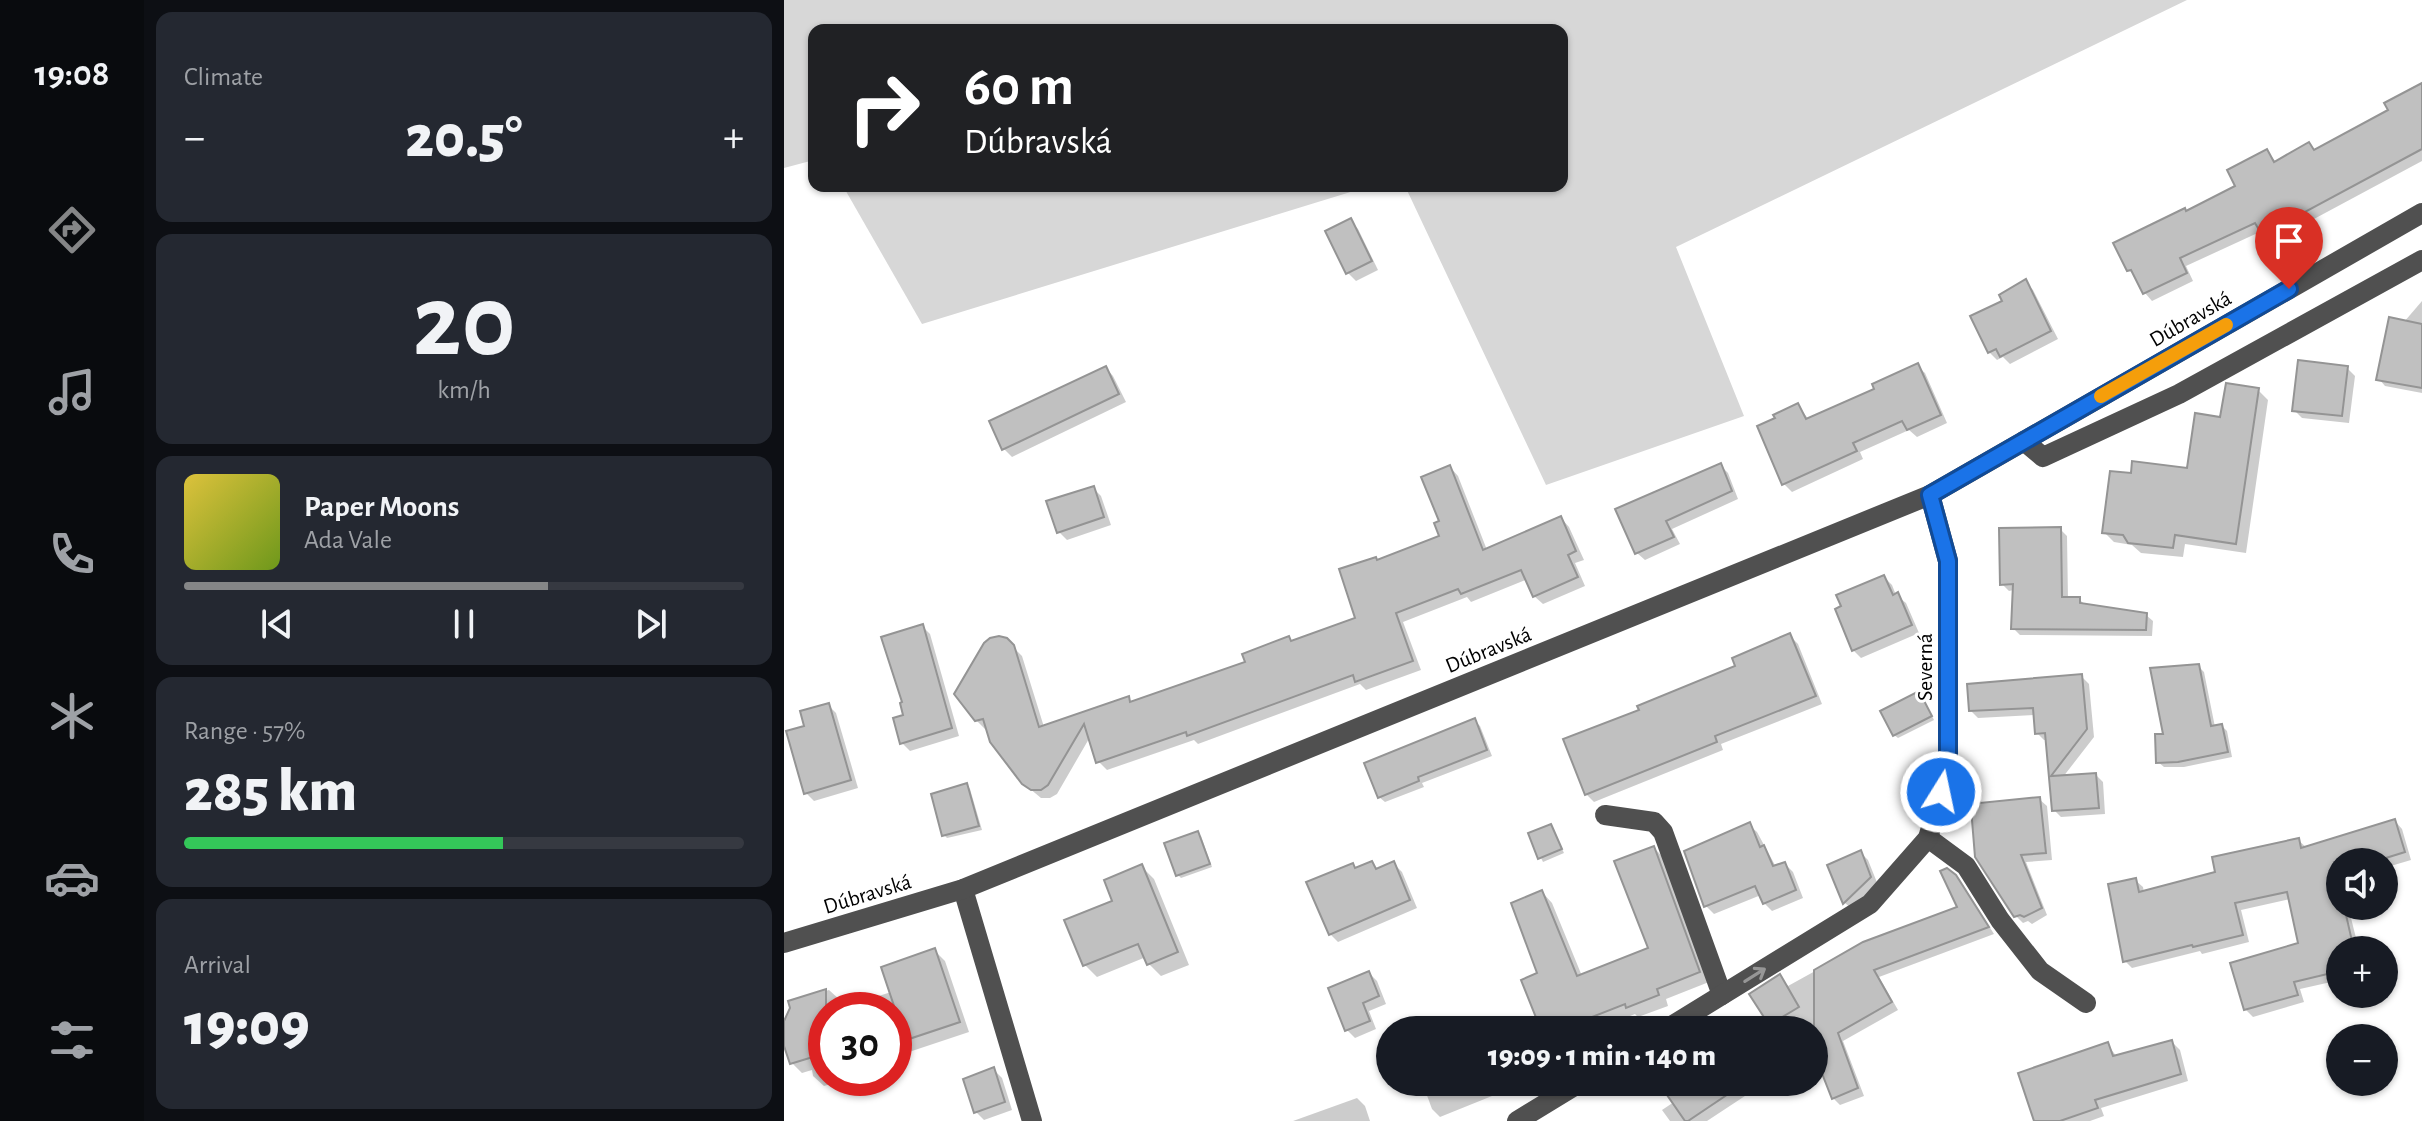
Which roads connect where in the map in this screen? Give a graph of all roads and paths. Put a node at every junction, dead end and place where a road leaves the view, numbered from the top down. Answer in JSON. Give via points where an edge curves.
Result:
{"nodes":[{"id":1,"x":2422,"y":213,"type":"edge"},
{"id":2,"x":2422,"y":260,"type":"edge"},
{"id":3,"x":2024,"y":441,"type":"junction"},
{"id":4,"x":1930,"y":495,"type":"junction"},
{"id":5,"x":1605,"y":815,"type":"dead end"},
{"id":6,"x":1928,"y":838,"type":"junction"},
{"id":7,"x":963,"y":889,"type":"junction"},
{"id":8,"x":784,"y":943,"type":"edge"},
{"id":9,"x":1722,"y":995,"type":"junction"},
{"id":10,"x":2086,"y":1003,"type":"dead end"},
{"id":11,"x":1688,"y":1016,"type":"edge"},
{"id":12,"x":1558,"y":1096,"type":"edge"},
{"id":13,"x":1032,"y":1121,"type":"edge"},
{"id":14,"x":1517,"y":1121,"type":"edge"}],
"edges":[{"from":1,"to":3,"type":"street","name":"Dúbravská"},
{"from":2,"to":3,"type":"street","via":[[2179,394],[2043,457]]},
{"from":3,"to":4,"type":"street","name":"Dúbravská"},
{"from":4,"to":6,"type":"street","name":"Severná","via":[[1948,561],[1948,769]]},
{"from":4,"to":7,"type":"street","name":"Dúbravská"},
{"from":5,"to":9,"type":"street","via":[[1654,822],[1663,832]]},
{"from":9,"to":6,"type":"street","name":"Severná","one_way":true,"via":[[1870,904]]},
{"from":6,"to":10,"type":"street","via":[[1966,866],[2040,971]]},
{"from":7,"to":8,"type":"street","name":"Dúbravská"},
{"from":7,"to":13,"type":"street"},
{"from":9,"to":11,"type":"street","name":"Severná"},
{"from":12,"to":14,"type":"street"}]}
